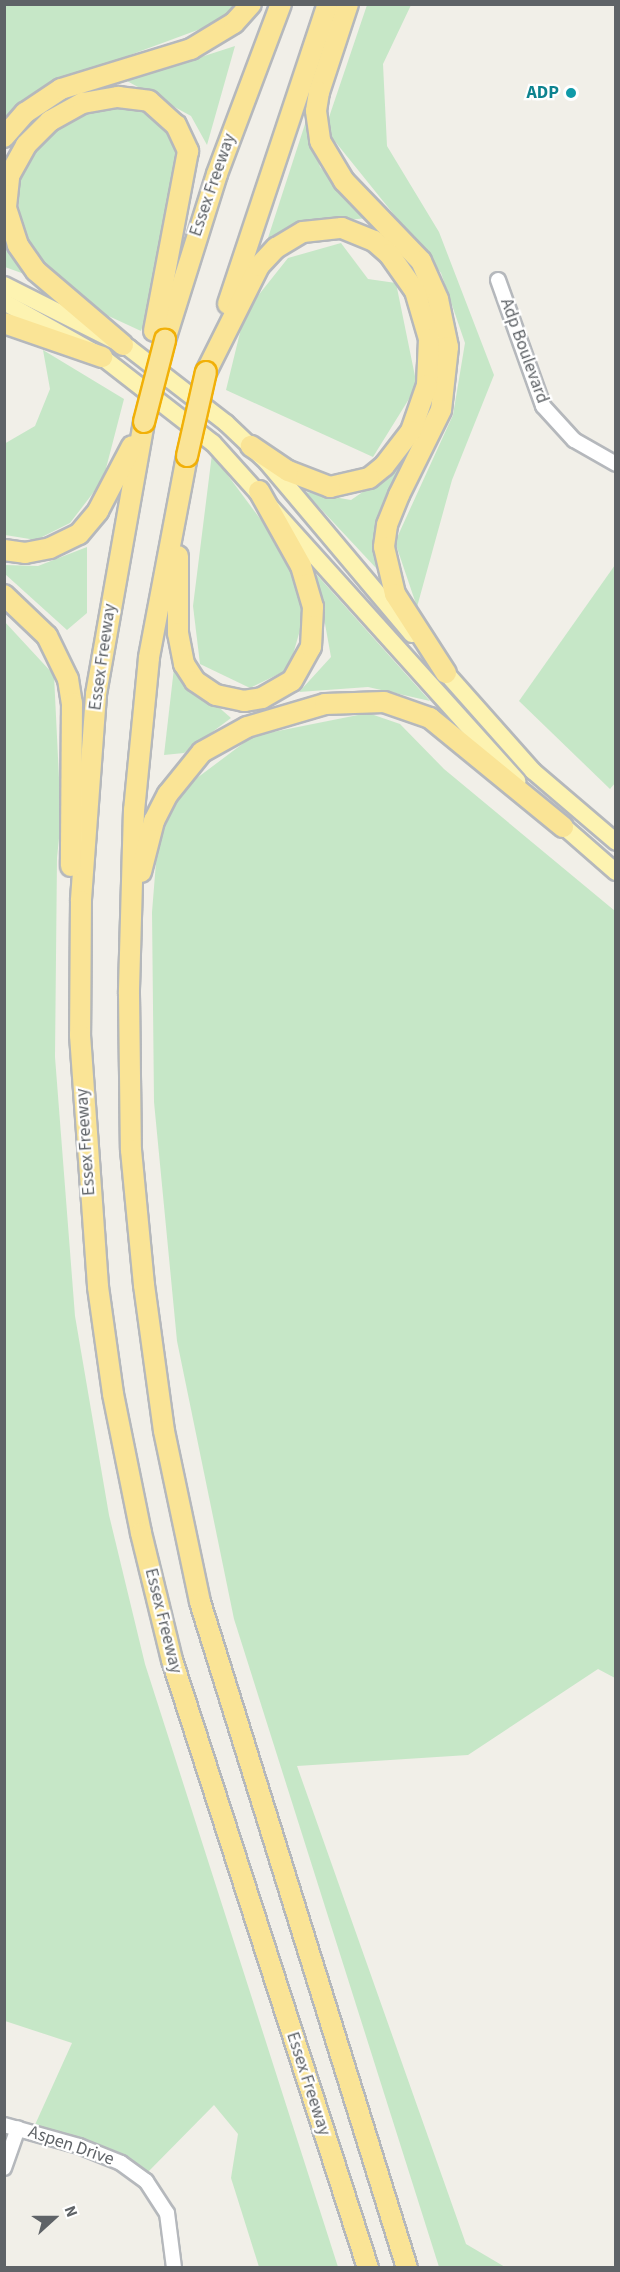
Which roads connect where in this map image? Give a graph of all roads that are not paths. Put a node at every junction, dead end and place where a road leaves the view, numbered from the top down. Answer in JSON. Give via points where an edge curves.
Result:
{"nodes":[{"id":1,"x":251,"y":4,"type":"edge"},
{"id":2,"x":281,"y":4,"type":"edge"},
{"id":3,"x":328,"y":4,"type":"edge"},
{"id":4,"x":348,"y":4,"type":"edge"},
{"id":5,"x":4,"y":137,"type":"edge"},
{"id":6,"x":498,"y":280,"type":"dead end"},
{"id":7,"x":4,"y":285,"type":"edge"},
{"id":8,"x":4,"y":302,"type":"edge"},
{"id":9,"x":4,"y":323,"type":"edge"},
{"id":10,"x":160,"y":336,"type":"junction"},
{"id":11,"x":123,"y":345,"type":"junction"},
{"id":12,"x":102,"y":357,"type":"junction"},
{"id":13,"x":206,"y":372,"type":"junction"},
{"id":14,"x":144,"y":422,"type":"junction"},
{"id":15,"x":580,"y":443,"type":"junction"},
{"id":16,"x":251,"y":446,"type":"junction"},
{"id":17,"x":615,"y":453,"type":"edge"},
{"id":18,"x":615,"y":464,"type":"edge"},
{"id":19,"x":615,"y":470,"type":"edge"},
{"id":20,"x":180,"y":488,"type":"junction"},
{"id":21,"x":259,"y":492,"type":"junction"},
{"id":22,"x":4,"y":550,"type":"edge"},
{"id":23,"x":4,"y":595,"type":"edge"},
{"id":24,"x":446,"y":673,"type":"junction"},
{"id":25,"x":563,"y":828,"type":"junction"},
{"id":26,"x":615,"y":842,"type":"edge"},
{"id":27,"x":615,"y":872,"type":"edge"},
{"id":28,"x":129,"y":994,"type":"junction"},
{"id":29,"x":80,"y":1035,"type":"junction"},
{"id":30,"x":11,"y":2127,"type":"edge"},
{"id":31,"x":4,"y":2168,"type":"edge"},
{"id":32,"x":174,"y":2268,"type":"edge"},
{"id":33,"x":368,"y":2268,"type":"edge"},
{"id":34,"x":407,"y":2268,"type":"edge"}],
"edges":[{"from":1,"to":5,"type":"highway","via":[[234,22],[191,49],[61,89],[25,113]]},
{"from":2,"to":10,"type":"highway","name":"Essex Freeway"},
{"from":3,"to":13,"type":"highway","name":"Essex Freeway"},
{"from":4,"to":24,"type":"highway","via":[[319,93],[316,111],[320,141],[338,174],[421,261],[438,298],[446,338],[446,391],[441,410],[395,505],[384,547],[394,594]]},
{"from":6,"to":15,"type":"street","name":"Adp Boulevard","via":[[543,406],[558,427]]},
{"from":7,"to":11,"type":"main road"},
{"from":8,"to":12,"type":"main road"},
{"from":9,"to":12,"type":"highway"},
{"from":10,"to":11,"type":"highway","via":[[188,151],[176,125],[149,101],[118,97],[83,103],[50,121],[26,145],[9,176],[6,207],[18,245],[36,272]]},
{"from":10,"to":14,"type":"highway","name":"Essex Freeway","bridge":true},
{"from":11,"to":16,"type":"main road","via":[[169,377]]},
{"from":12,"to":21,"type":"main road","via":[[213,443]]},
{"from":13,"to":16,"type":"highway","via":[[260,266],[276,248],[303,232],[342,228],[374,241],[389,254],[415,291],[429,339],[428,385],[411,431],[384,466],[369,478],[330,487],[288,471]]},
{"from":13,"to":20,"type":"highway","name":"Essex Freeway","bridge":true},
{"from":14,"to":22,"type":"highway","via":[[98,511],[79,534],[50,548],[25,553]]},
{"from":14,"to":29,"type":"highway","name":"Essex Freeway","via":[[96,695],[81,901]]},
{"from":15,"to":17,"type":"street","name":"Adp Boulevard"},
{"from":15,"to":18,"type":"street","name":"Adp Boulevard"},
{"from":15,"to":19,"type":"street","name":"Adp Boulevard"},
{"from":16,"to":24,"type":"main road"},
{"from":20,"to":21,"type":"highway","via":[[176,612],[184,664],[205,689],[244,701],[262,698],[292,681],[304,666],[313,635],[313,608],[301,566]]},
{"from":20,"to":28,"type":"highway","name":"Essex Freeway","via":[[149,658],[139,763]]},
{"from":21,"to":25,"type":"main road"},
{"from":23,"to":29,"type":"highway","via":[[47,636],[60,657],[71,695],[71,921]]},
{"from":24,"to":26,"type":"main road","via":[[533,771]]},
{"from":25,"to":27,"type":"main road"},
{"from":25,"to":28,"type":"highway","via":[[430,718],[405,706],[384,702],[325,704],[246,727],[202,752],[168,794],[154,821],[137,887]]},
{"from":28,"to":34,"type":"highway","name":"Essex Freeway","via":[[132,1150],[144,1285],[164,1431],[200,1602]]},
{"from":29,"to":33,"type":"highway","name":"Essex Freeway","via":[[98,1287],[113,1395],[141,1533],[172,1660],[218,1811]]},
{"from":30,"to":31,"type":"street"},
{"from":30,"to":32,"type":"street","name":"Aspen Drive","via":[[90,2150],[121,2163],[146,2181],[167,2213]]}]}
